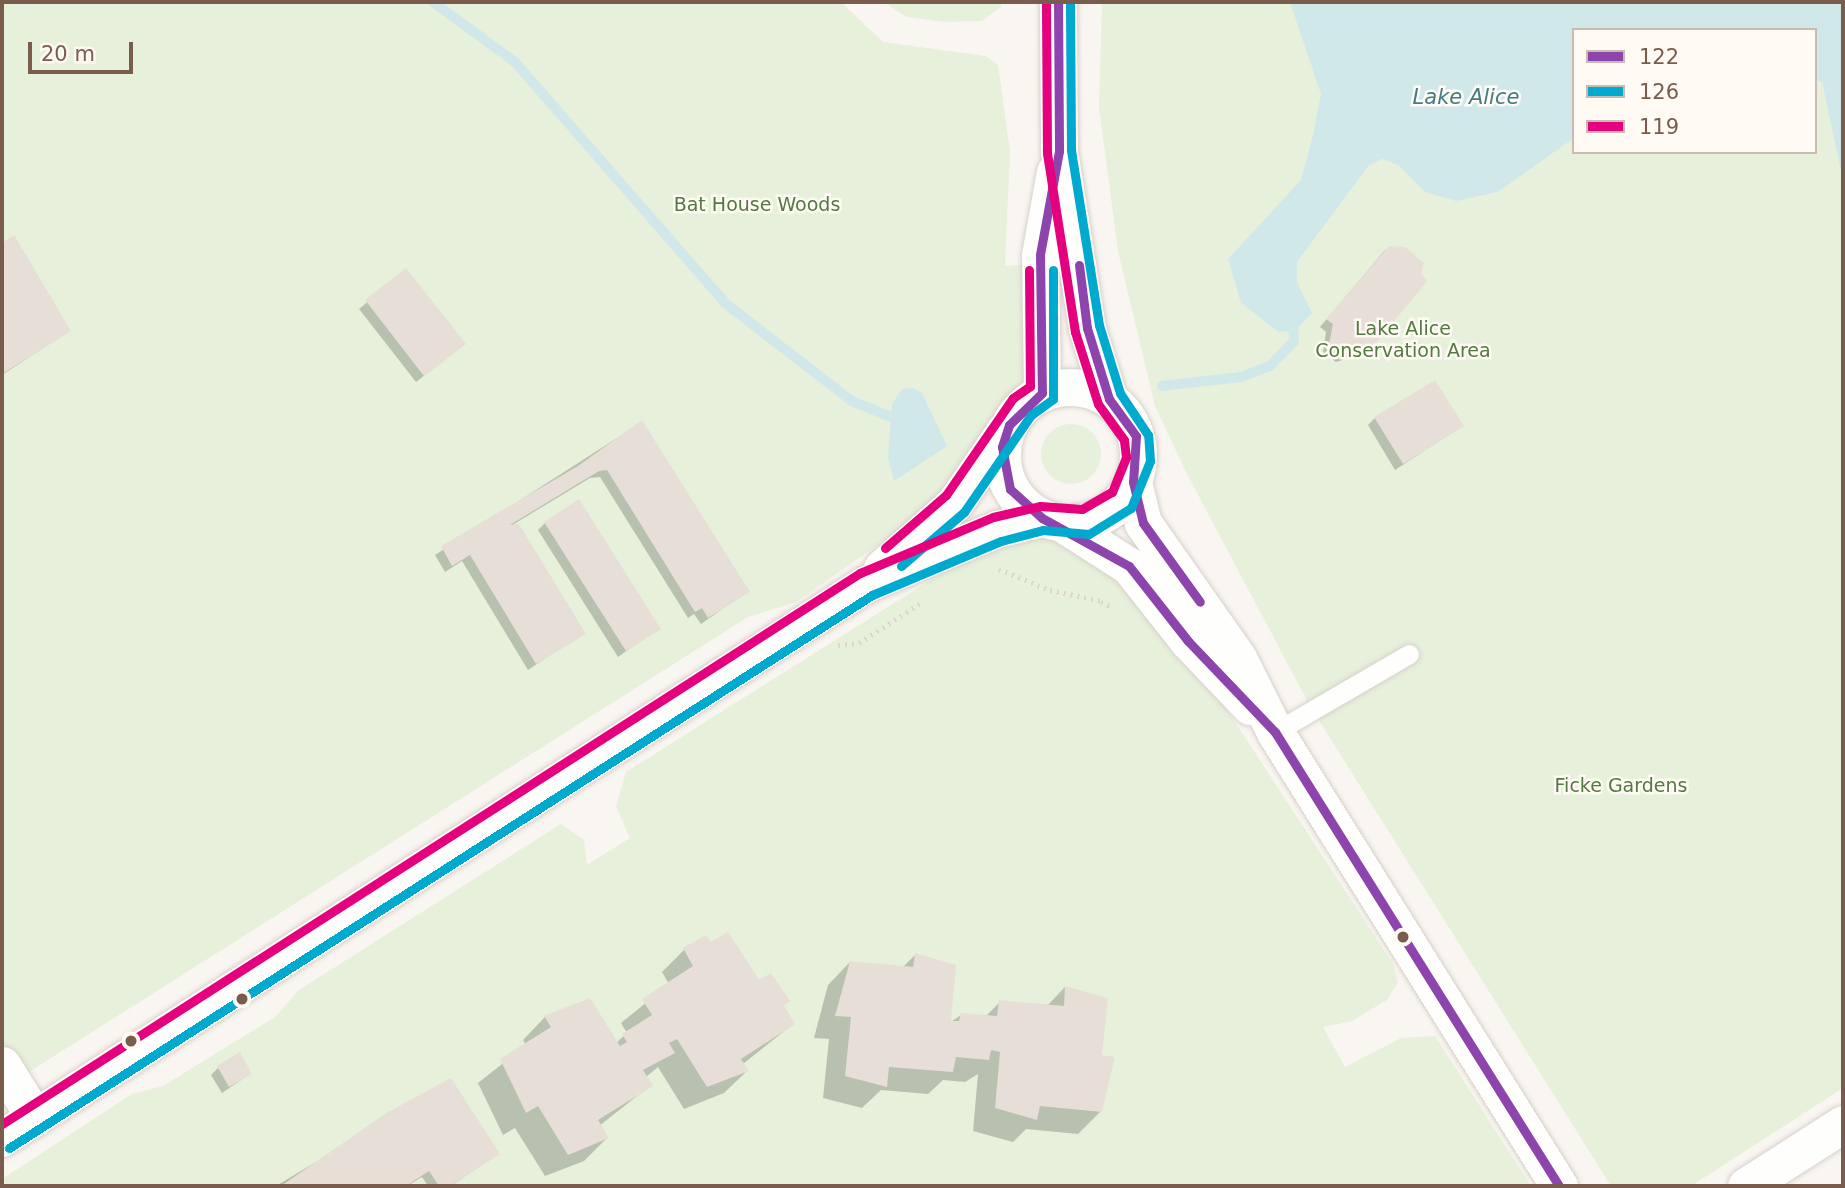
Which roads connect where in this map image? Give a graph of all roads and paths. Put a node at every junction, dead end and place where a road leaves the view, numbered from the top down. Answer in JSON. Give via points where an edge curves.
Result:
{"nodes":[{"id":1,"x":1058,"y":2,"type":"edge"},
{"id":2,"x":1059,"y":151,"type":"junction"},
{"id":3,"x":1042,"y":393,"type":"junction"},
{"id":4,"x":1109,"y":399,"type":"junction"},
{"id":5,"x":1009,"y":425,"type":"junction"},
{"id":6,"x":1133,"y":482,"type":"junction"},
{"id":7,"x":1052,"y":521,"type":"junction"},
{"id":8,"x":990,"y":568,"type":"dead end"},
{"id":9,"x":866,"y":584,"type":"junction"},
{"id":10,"x":1107,"y":594,"type":"dead end"},
{"id":11,"x":1409,"y":654,"type":"dead end"},
{"id":12,"x":1275,"y":732,"type":"junction"},
{"id":13,"x":2,"y":1065,"type":"edge"},
{"id":14,"x":35,"y":1118,"type":"junction"},
{"id":15,"x":1843,"y":1124,"type":"edge"},
{"id":16,"x":2,"y":1139,"type":"edge"},
{"id":17,"x":1559,"y":1186,"type":"edge"},
{"id":18,"x":1746,"y":1186,"type":"edge"}],
"edges":[{"from":1,"to":2,"type":"street"},
{"from":2,"to":3,"type":"street","via":[[1040,255]]},
{"from":2,"to":4,"type":"street","via":[[1087,328]]},
{"from":3,"to":4,"type":"street","via":[[1088,389]]},
{"from":3,"to":5,"type":"street"},
{"from":4,"to":6,"type":"street","via":[[1136,436]]},
{"from":5,"to":7,"type":"street","via":[[1003,469],[1017,497]]},
{"from":5,"to":9,"type":"street","via":[[955,503]]},
{"from":6,"to":7,"type":"street","via":[[1105,514]]},
{"from":6,"to":12,"type":"street","via":[[1143,523],[1238,658]]},
{"from":7,"to":9,"type":"street","via":[[997,529]]},
{"from":7,"to":12,"type":"street","via":[[1129,566],[1188,641]]},
{"from":8,"to":10,"type":"path","via":[[1101,602]]},
{"from":9,"to":14,"type":"street"},
{"from":11,"to":12,"type":"lane"},
{"from":12,"to":17,"type":"street"},
{"from":13,"to":14,"type":"street"},
{"from":14,"to":16,"type":"street"},
{"from":15,"to":18,"type":"street"}]}
